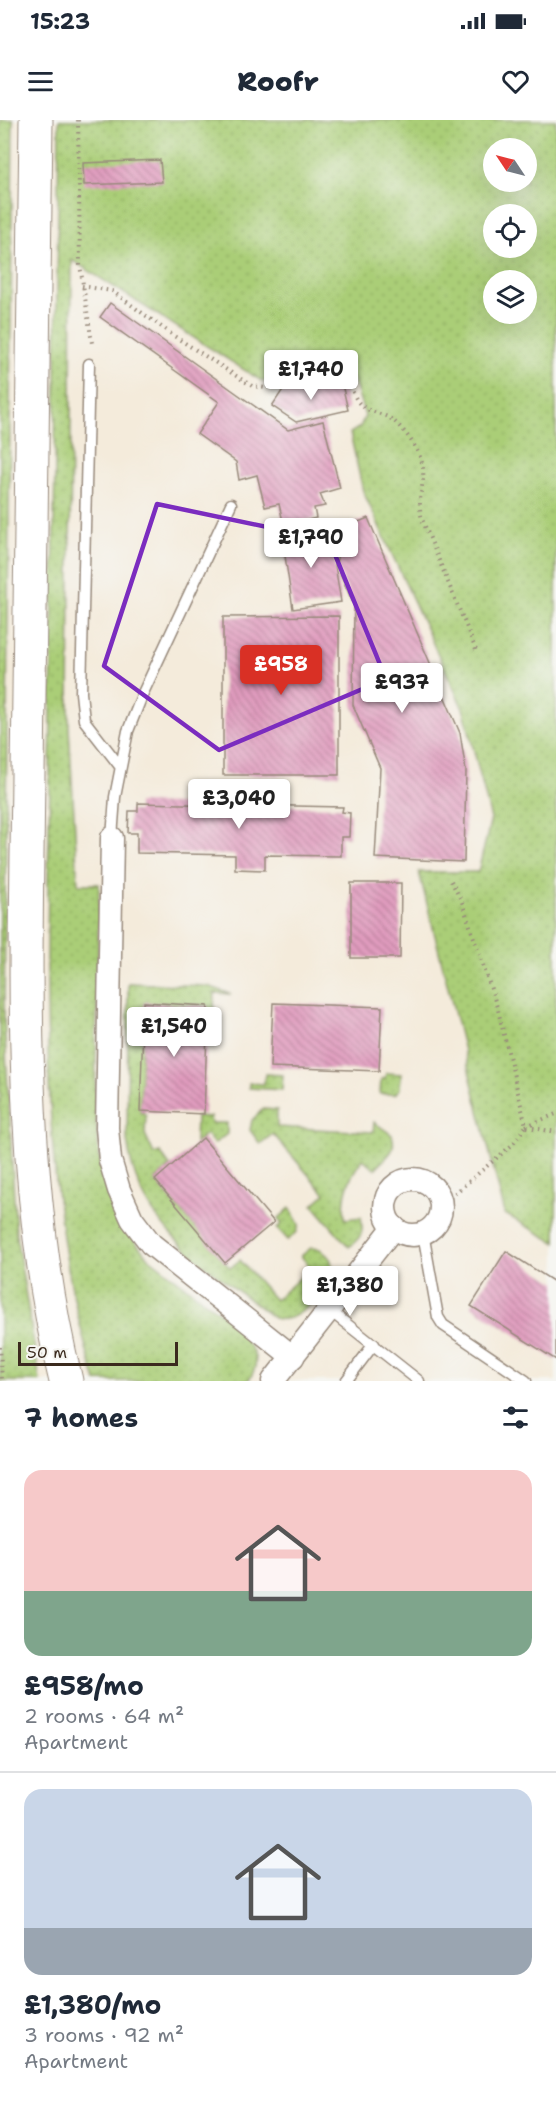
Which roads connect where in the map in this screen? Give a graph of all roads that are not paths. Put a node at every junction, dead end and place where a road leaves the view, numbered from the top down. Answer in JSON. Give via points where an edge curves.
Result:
{"nodes":[{"id":1,"x":36,"y":120,"type":"edge"},
{"id":2,"x":89,"y":364,"type":"dead end"},
{"id":3,"x":231,"y":504,"type":"dead end"},
{"id":4,"x":120,"y":765,"type":"junction"},
{"id":5,"x":112,"y":838,"type":"joint"},
{"id":6,"x":394,"y":1227,"type":"junction"},
{"id":7,"x":423,"y":1233,"type":"junction"},
{"id":8,"x":329,"y":1310,"type":"junction"},
{"id":9,"x":374,"y":1344,"type":"junction"},
{"id":10,"x":294,"y":1357,"type":"junction"},
{"id":11,"x":411,"y":1378,"type":"edge"},
{"id":12,"x":66,"y":1381,"type":"edge"},
{"id":13,"x":273,"y":1381,"type":"edge"},
{"id":14,"x":346,"y":1381,"type":"edge"},
{"id":15,"x":526,"y":1381,"type":"edge"}],
"edges":[{"from":1,"to":12,"type":"main road","via":[[30,1116],[48,1294]]},
{"from":2,"to":4,"type":"lane","via":[[81,693],[84,720]]},
{"from":3,"to":4,"type":"lane","via":[[143,693]]},
{"from":4,"to":5,"type":"lane"},
{"from":5,"to":10,"type":"street","via":[[107,1128],[110,1160],[119,1190],[132,1219],[151,1244]]},
{"from":6,"to":7,"type":"street","via":[[408,1234]]},
{"from":6,"to":7,"type":"street","via":[[385,1203],[393,1187],[418,1180],[427,1183],[439,1196],[441,1205],[436,1222]]},
{"from":6,"to":8,"type":"street"},
{"from":7,"to":15,"type":"lane","via":[[426,1264],[443,1325]]},
{"from":8,"to":9,"type":"lane"},
{"from":8,"to":10,"type":"street"},
{"from":9,"to":11,"type":"lane"},
{"from":9,"to":14,"type":"lane"},
{"from":10,"to":13,"type":"street"}]}
